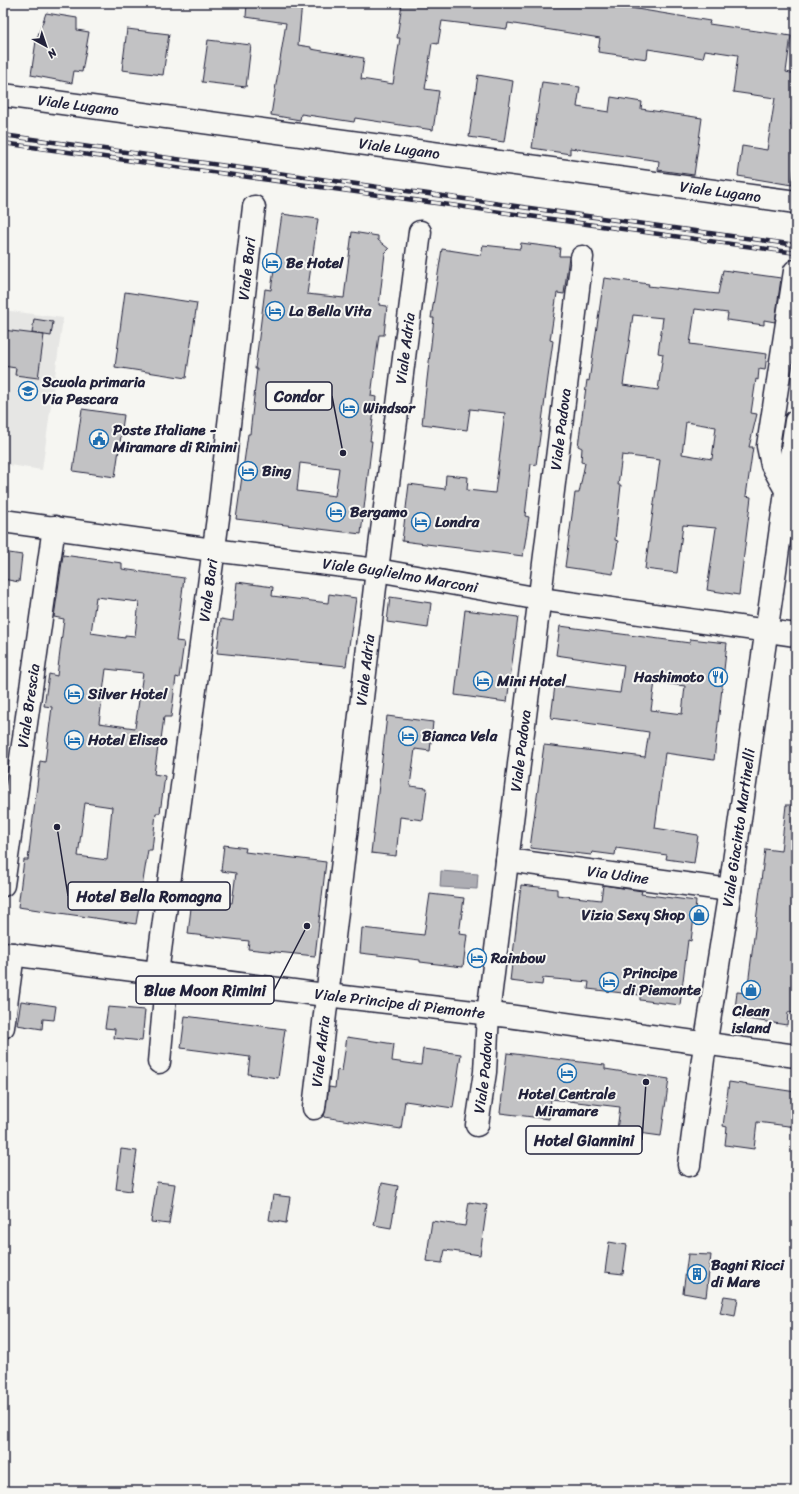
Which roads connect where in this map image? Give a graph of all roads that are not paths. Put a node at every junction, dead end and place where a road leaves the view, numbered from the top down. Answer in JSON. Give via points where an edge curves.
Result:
{"nodes":[{"id":1,"x":3,"y":95,"type":"edge"},
{"id":2,"x":796,"y":202,"type":"edge"},
{"id":3,"x":254,"y":207,"type":"dead end"},
{"id":4,"x":420,"y":232,"type":"dead end"},
{"id":5,"x":582,"y":258,"type":"dead end"},
{"id":6,"x":794,"y":271,"type":"dead end"},
{"id":7,"x":796,"y":421,"type":"edge"},
{"id":8,"x":786,"y":490,"type":"junction"},
{"id":9,"x":3,"y":522,"type":"edge"},
{"id":10,"x":54,"y":527,"type":"junction"},
{"id":11,"x":213,"y":550,"type":"junction"},
{"id":12,"x":377,"y":570,"type":"junction"},
{"id":13,"x":540,"y":599,"type":"junction"},
{"id":14,"x":766,"y":631,"type":"junction"},
{"id":15,"x":796,"y":635,"type":"edge"},
{"id":16,"x":507,"y":860,"type":"junction"},
{"id":17,"x":3,"y":885,"type":"edge"},
{"id":18,"x":730,"y":890,"type":"junction"},
{"id":19,"x":8,"y":954,"type":"edge"},
{"id":20,"x":162,"y":974,"type":"junction"},
{"id":21,"x":326,"y":994,"type":"junction"},
{"id":22,"x":488,"y":1014,"type":"junction"},
{"id":23,"x":3,"y":1027,"type":"edge"},
{"id":24,"x":705,"y":1044,"type":"junction"},
{"id":25,"x":796,"y":1056,"type":"edge"},
{"id":26,"x":159,"y":1062,"type":"dead end"},
{"id":27,"x":314,"y":1108,"type":"dead end"},
{"id":28,"x":476,"y":1125,"type":"dead end"},
{"id":29,"x":689,"y":1165,"type":"dead end"}],
"edges":[{"from":1,"to":2,"type":"street","name":"Viale Lugano"},
{"from":3,"to":11,"type":"street","name":"Viale Bari"},
{"from":4,"to":12,"type":"street","name":"Viale Adria"},
{"from":5,"to":13,"type":"street","name":"Viale Padova"},
{"from":6,"to":8,"type":"street","via":[[768,446],[772,465]]},
{"from":7,"to":8,"type":"street","name":"Viale Giacinto Martinelli"},
{"from":8,"to":14,"type":"street","name":"Viale Giacinto Martinelli"},
{"from":9,"to":10,"type":"street","name":"Viale Guglielmo Marconi"},
{"from":10,"to":11,"type":"street","name":"Viale Guglielmo Marconi"},
{"from":10,"to":17,"type":"street","name":"Viale Brescia"},
{"from":11,"to":12,"type":"street","name":"Viale Guglielmo Marconi"},
{"from":11,"to":20,"type":"street","name":"Viale Bari"},
{"from":12,"to":13,"type":"street","name":"Viale Guglielmo Marconi"},
{"from":12,"to":21,"type":"street","name":"Viale Adria"},
{"from":13,"to":14,"type":"street","name":"Viale Guglielmo Marconi"},
{"from":13,"to":16,"type":"street","name":"Viale Padova"},
{"from":14,"to":15,"type":"street","name":"Viale Guglielmo Marconi"},
{"from":14,"to":18,"type":"street","name":"Viale Giacinto Martinelli"},
{"from":16,"to":18,"type":"street","name":"Via Udine"},
{"from":16,"to":22,"type":"street","name":"Viale Padova"},
{"from":18,"to":24,"type":"street","name":"Viale Giacinto Martinelli"},
{"from":19,"to":20,"type":"street","name":"Viale Principe di Piemonte"},
{"from":19,"to":23,"type":"street"},
{"from":20,"to":21,"type":"street","name":"Viale Principe di Piemonte"},
{"from":20,"to":26,"type":"street","name":"Viale Bari"},
{"from":21,"to":22,"type":"street","name":"Viale Principe di Piemonte"},
{"from":21,"to":27,"type":"street","name":"Viale Adria"},
{"from":22,"to":24,"type":"street","name":"Viale Principe di Piemonte"},
{"from":22,"to":28,"type":"street","name":"Viale Padova","via":[[486,1072]]},
{"from":24,"to":25,"type":"street","name":"Viale Principe di Piemonte"},
{"from":24,"to":29,"type":"street","name":"Viale Giacinto Martinelli"}]}
